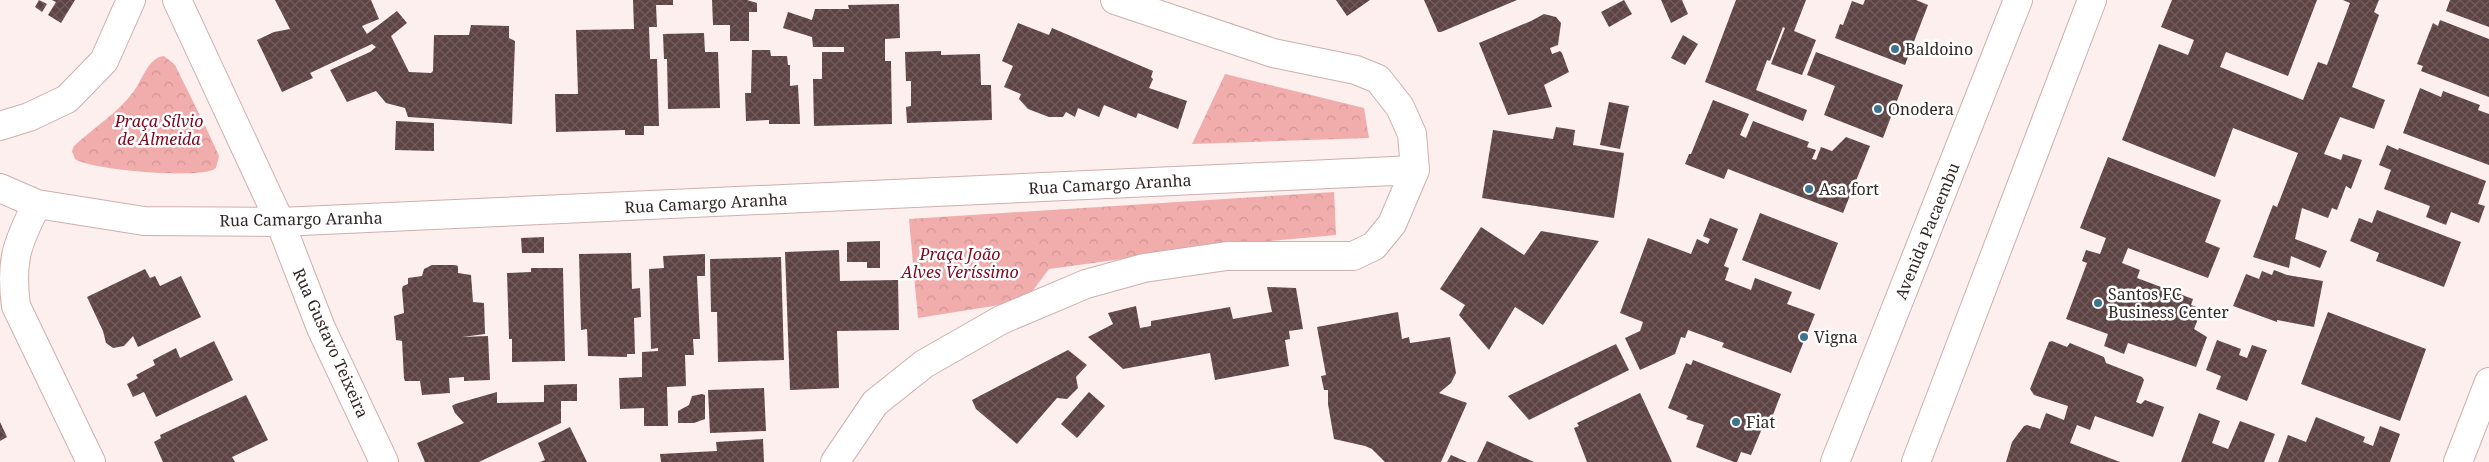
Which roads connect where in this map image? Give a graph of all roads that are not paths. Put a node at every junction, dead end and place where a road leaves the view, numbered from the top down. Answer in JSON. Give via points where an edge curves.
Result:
{"nodes":[{"id":1,"x":131,"y":0,"type":"edge"},
{"id":2,"x":177,"y":0,"type":"edge"},
{"id":3,"x":1115,"y":0,"type":"edge"},
{"id":4,"x":2018,"y":0,"type":"edge"},
{"id":5,"x":2092,"y":0,"type":"edge"},
{"id":6,"x":0,"y":126,"type":"edge"},
{"id":7,"x":1415,"y":170,"type":"junction"},
{"id":8,"x":0,"y":188,"type":"edge"},
{"id":9,"x":37,"y":204,"type":"junction"},
{"id":10,"x":280,"y":222,"type":"junction"},
{"id":11,"x":2489,"y":382,"type":"edge"},
{"id":12,"x":91,"y":462,"type":"edge"},
{"id":13,"x":384,"y":462,"type":"edge"},
{"id":14,"x":835,"y":462,"type":"edge"},
{"id":15,"x":1835,"y":462,"type":"edge"},
{"id":16,"x":1916,"y":462,"type":"edge"},
{"id":17,"x":2458,"y":462,"type":"edge"}],
"edges":[{"from":1,"to":6,"type":"street","via":[[104,61],[67,99]]},
{"from":2,"to":10,"type":"street"},
{"from":3,"to":7,"type":"street","via":[[1273,53],[1356,70],[1378,79],[1400,107],[1412,134]]},
{"from":4,"to":15,"type":"street","name":"Avenida Pacaembu"},
{"from":5,"to":16,"type":"street"},
{"from":7,"to":10,"type":"street","name":"Rua Camargo Aranha"},
{"from":7,"to":14,"type":"street","via":[[1392,224],[1374,246],[1353,256],[1227,256],[1144,268],[1086,284],[1001,320],[924,364],[875,403]]},
{"from":8,"to":9,"type":"street","name":"Rua Camargo Aranha"},
{"from":9,"to":10,"type":"street","name":"Rua Camargo Aranha","via":[[144,221]]},
{"from":9,"to":12,"type":"street","via":[[16,250],[12,279],[16,306]]},
{"from":10,"to":13,"type":"street","name":"Rua Gustavo Teixeira","via":[[321,328]]},
{"from":11,"to":17,"type":"street"}]}
